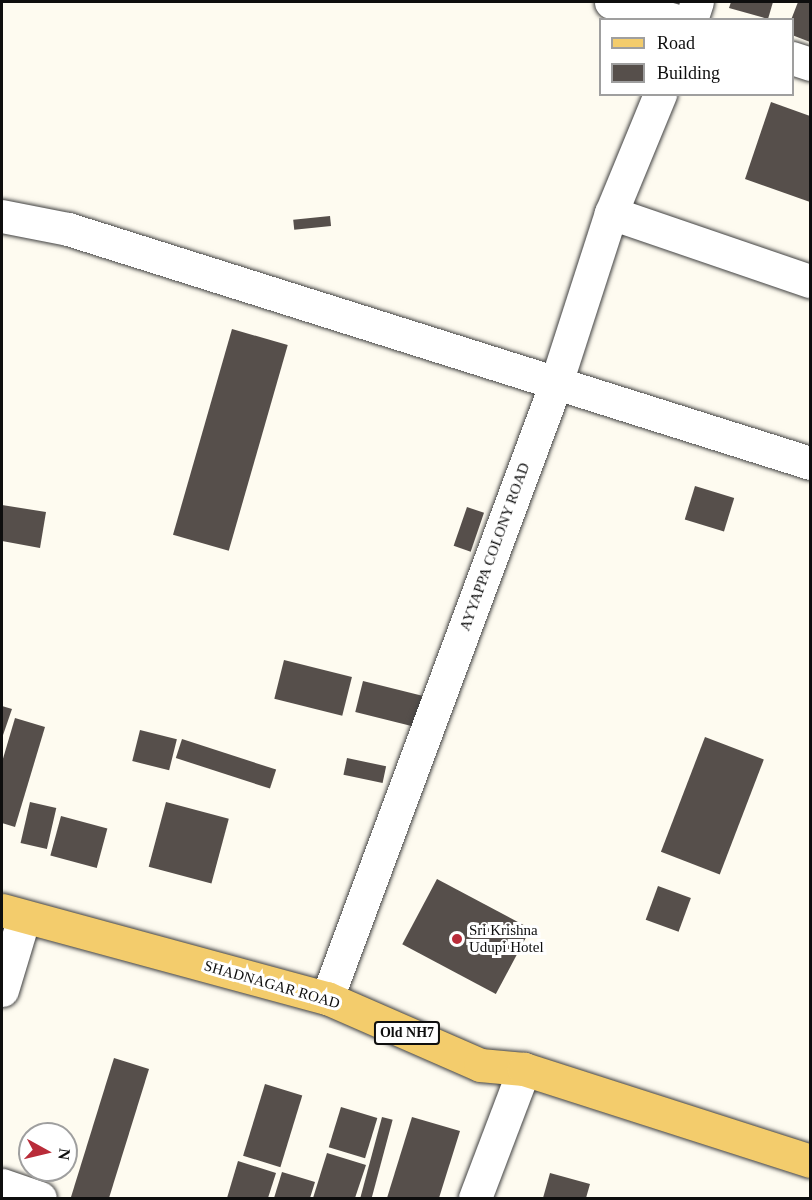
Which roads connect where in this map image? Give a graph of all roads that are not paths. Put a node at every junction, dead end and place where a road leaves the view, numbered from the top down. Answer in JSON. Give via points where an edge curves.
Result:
{"nodes":[{"id":1,"x":611,"y":2,"type":"edge"},
{"id":2,"x":697,"y":2,"type":"edge"},
{"id":3,"x":667,"y":18,"type":"edge"},
{"id":4,"x":692,"y":18,"type":"edge"},
{"id":5,"x":794,"y":59,"type":"edge"},
{"id":6,"x":810,"y":64,"type":"edge"},
{"id":7,"x":659,"y":96,"type":"edge"},
{"id":8,"x":611,"y":213,"type":"junction"},
{"id":9,"x":2,"y":216,"type":"edge"},
{"id":10,"x":810,"y":281,"type":"edge"},
{"id":11,"x":556,"y":383,"type":"junction"},
{"id":12,"x":810,"y":463,"type":"edge"},
{"id":13,"x":13,"y":913,"type":"edge"},
{"id":14,"x":2,"y":990,"type":"edge"},
{"id":15,"x":327,"y":998,"type":"junction"},
{"id":16,"x":524,"y":1069,"type":"junction"},
{"id":17,"x":810,"y":1161,"type":"edge"},
{"id":18,"x":2,"y":1185,"type":"edge"},
{"id":19,"x":40,"y":1198,"type":"edge"},
{"id":20,"x":475,"y":1198,"type":"edge"}],
"edges":[{"from":1,"to":3,"type":"street"},
{"from":2,"to":4,"type":"street"},
{"from":5,"to":6,"type":"street"},
{"from":7,"to":8,"type":"street","name":"AYYAPPA COLONY ROAD"},
{"from":8,"to":10,"type":"street"},
{"from":8,"to":11,"type":"street","name":"AYYAPPA COLONY ROAD"},
{"from":9,"to":11,"type":"street","via":[[68,229]]},
{"from":11,"to":12,"type":"street"},
{"from":11,"to":15,"type":"street","name":"AYYAPPA COLONY ROAD"},
{"from":13,"to":14,"type":"street"},
{"from":13,"to":15,"type":"main road","name":"SHADNAGAR ROAD","number":"Old NH7"},
{"from":15,"to":16,"type":"main road","name":"SHADNAGAR ROAD","number":"Old NH7","via":[[480,1065]]},
{"from":16,"to":17,"type":"main road","name":"SHADNAGAR ROAD","number":"Old NH7"},
{"from":16,"to":20,"type":"street"},
{"from":18,"to":19,"type":"street"}]}
